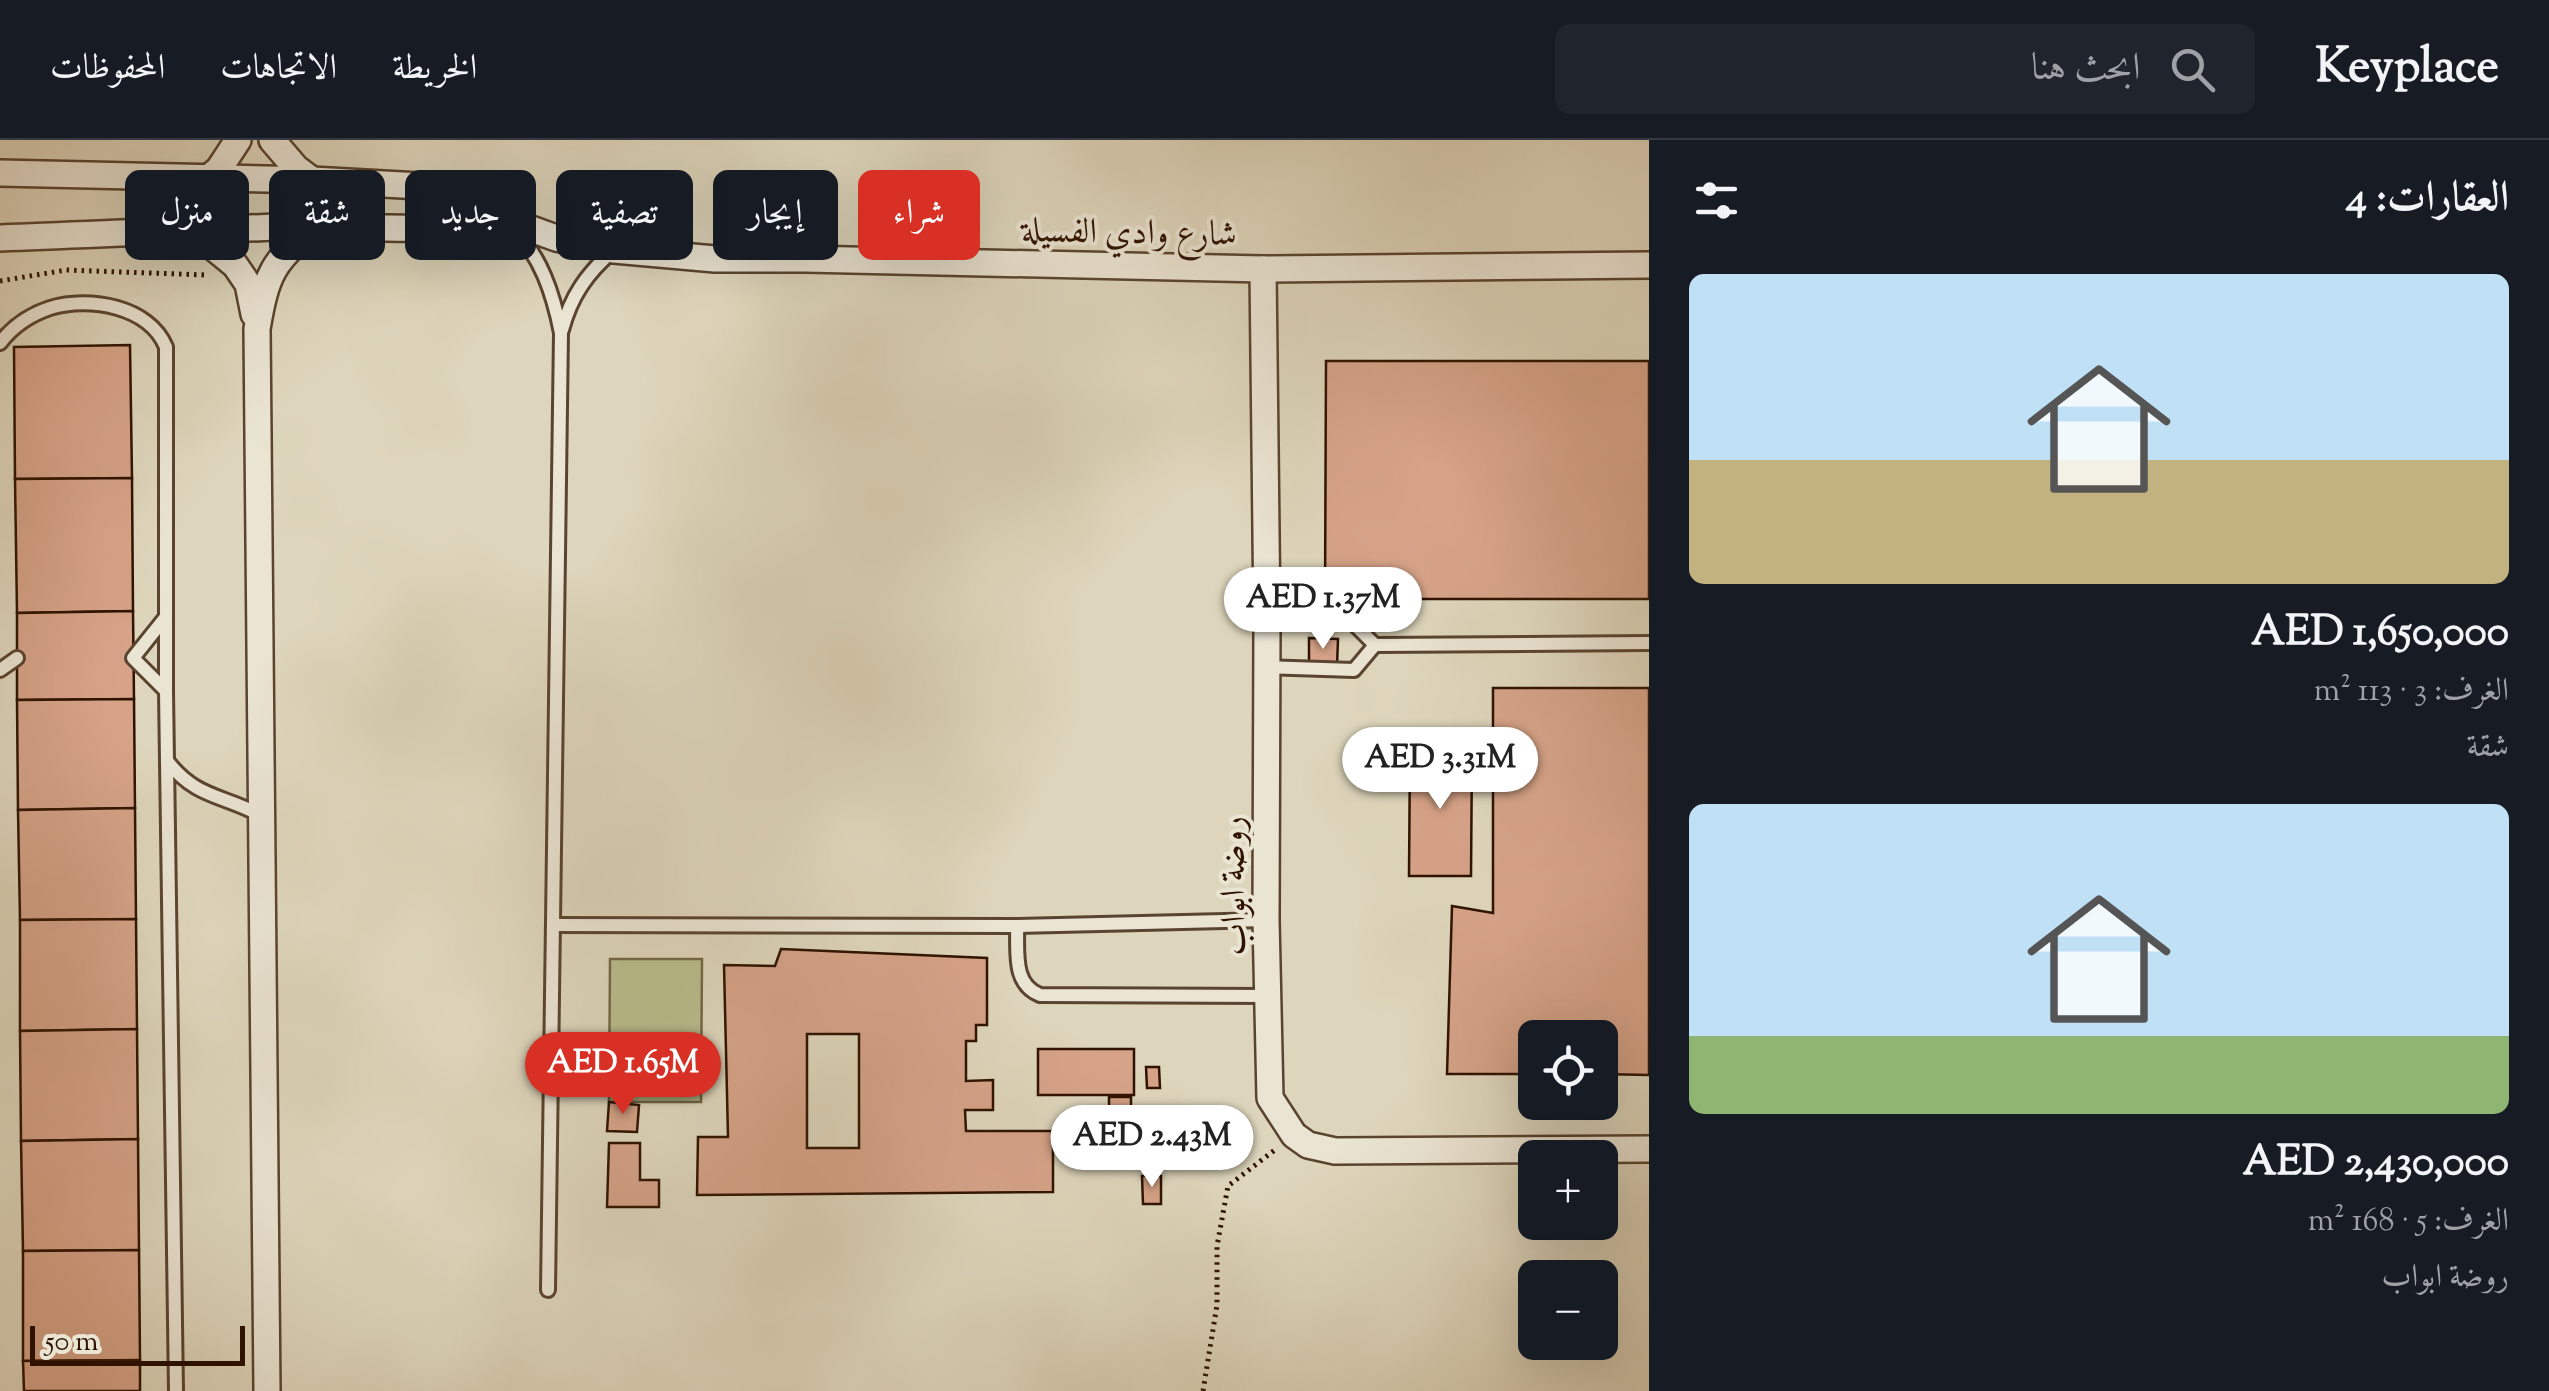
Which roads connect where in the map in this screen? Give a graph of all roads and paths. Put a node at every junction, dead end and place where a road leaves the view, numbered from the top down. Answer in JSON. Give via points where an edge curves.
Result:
{"nodes":[{"id":1,"x":238,"y":140,"type":"edge"},
{"id":2,"x":272,"y":140,"type":"edge"},
{"id":3,"x":217,"y":170,"type":"edge"},
{"id":4,"x":299,"y":170,"type":"edge"},
{"id":5,"x":0,"y":173,"type":"edge"},
{"id":6,"x":125,"y":177,"type":"edge"},
{"id":7,"x":125,"y":233,"type":"edge"},
{"id":8,"x":0,"y":238,"type":"edge"},
{"id":9,"x":693,"y":257,"type":"edge"},
{"id":10,"x":229,"y":260,"type":"edge"},
{"id":11,"x":280,"y":260,"type":"edge"},
{"id":12,"x":536,"y":260,"type":"edge"},
{"id":13,"x":602,"y":260,"type":"edge"},
{"id":14,"x":1649,"y":265,"type":"edge"},
{"id":15,"x":1263,"y":269,"type":"junction"},
{"id":16,"x":0,"y":281,"type":"edge"},
{"id":17,"x":248,"y":284,"type":"junction"},
{"id":18,"x":257,"y":329,"type":"junction"},
{"id":19,"x":561,"y":333,"type":"junction"},
{"id":20,"x":0,"y":344,"type":"edge"},
{"id":21,"x":166,"y":616,"type":"junction"},
{"id":22,"x":1266,"y":621,"type":"junction"},
{"id":23,"x":1649,"y":642,"type":"edge"},
{"id":24,"x":1374,"y":644,"type":"junction"},
{"id":25,"x":1,"y":651,"type":"edge"},
{"id":26,"x":1266,"y":667,"type":"junction"},
{"id":27,"x":0,"y":670,"type":"edge"},
{"id":28,"x":166,"y":691,"type":"junction"},
{"id":29,"x":168,"y":762,"type":"junction"},
{"id":30,"x":260,"y":815,"type":"junction"},
{"id":31,"x":1266,"y":920,"type":"junction"},
{"id":32,"x":553,"y":924,"type":"junction"},
{"id":33,"x":1017,"y":926,"type":"junction"},
{"id":34,"x":1268,"y":996,"type":"junction"},
{"id":35,"x":1294,"y":1135,"type":"junction"},
{"id":36,"x":1649,"y":1148,"type":"edge"},
{"id":37,"x":548,"y":1290,"type":"dead end"},
{"id":38,"x":176,"y":1391,"type":"edge"},
{"id":39,"x":267,"y":1391,"type":"edge"},
{"id":40,"x":1203,"y":1391,"type":"edge"}],
"edges":[{"from":1,"to":3,"type":"street"},
{"from":2,"to":4,"type":"street"},
{"from":5,"to":6,"type":"street","name":"شارع وادي الفسيلة"},
{"from":7,"to":8,"type":"street"},
{"from":9,"to":15,"type":"street","name":"شارع وادي الفسيلة"},
{"from":10,"to":17,"type":"street"},
{"from":11,"to":18,"type":"street","via":[[264,290]]},
{"from":12,"to":19,"type":"lane"},
{"from":13,"to":19,"type":"lane","via":[[579,286]]},
{"from":14,"to":15,"type":"street","name":"شارع وادي الفسيلة"},
{"from":15,"to":22,"type":"street","name":"روضة ابواب"},
{"from":16,"to":17,"type":"path","via":[[114,270]]},
{"from":17,"to":18,"type":"street"},
{"from":18,"to":30,"type":"street"},
{"from":19,"to":32,"type":"lane"},
{"from":20,"to":21,"type":"lane","via":[[23,320],[52,307],[91,303],[121,309],[161,334]]},
{"from":21,"to":28,"type":"lane"},
{"from":21,"to":28,"type":"lane","via":[[134,658]]},
{"from":22,"to":24,"type":"lane","via":[[1354,623]]},
{"from":22,"to":26,"type":"street","name":"روضة ابواب"},
{"from":23,"to":24,"type":"lane"},
{"from":24,"to":26,"type":"lane","via":[[1354,670]]},
{"from":25,"to":27,"type":"lane","via":[[17,658]]},
{"from":26,"to":31,"type":"street","name":"روضة ابواب"},
{"from":28,"to":29,"type":"lane"},
{"from":29,"to":30,"type":"lane","via":[[205,794]]},
{"from":29,"to":38,"type":"lane"},
{"from":30,"to":39,"type":"street"},
{"from":31,"to":33,"type":"lane"},
{"from":31,"to":34,"type":"street","name":"روضة ابواب"},
{"from":32,"to":33,"type":"lane"},
{"from":32,"to":37,"type":"lane"},
{"from":33,"to":34,"type":"lane","via":[[1020,977],[1040,994]]},
{"from":34,"to":35,"type":"street","name":"روضة ابواب","via":[[1270,1098]]},
{"from":35,"to":36,"type":"street","via":[[1308,1146],[1335,1151]]},
{"from":35,"to":40,"type":"path","via":[[1228,1186]]}]}
